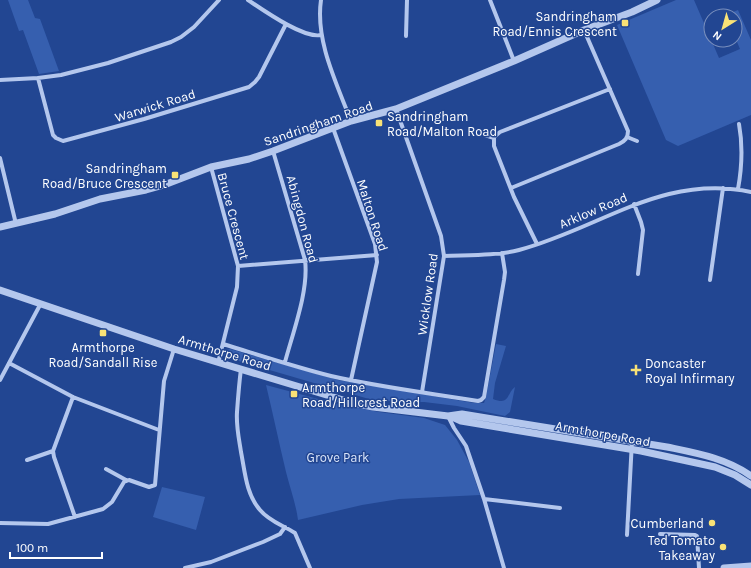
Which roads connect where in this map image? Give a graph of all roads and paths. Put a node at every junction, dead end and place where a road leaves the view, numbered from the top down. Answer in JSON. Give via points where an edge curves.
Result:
{"nodes":[{"id":1,"x":219,"y":0,"type":"edge"},
{"id":2,"x":248,"y":0,"type":"edge"},
{"id":3,"x":321,"y":0,"type":"edge"},
{"id":4,"x":407,"y":0,"type":"edge"},
{"id":5,"x":490,"y":0,"type":"edge"},
{"id":6,"x":657,"y":0,"type":"edge"},
{"id":7,"x":286,"y":24,"type":"junction"},
{"id":8,"x":584,"y":30,"type":"junction"},
{"id":9,"x":321,"y":35,"type":"junction"},
{"id":10,"x":406,"y":36,"type":"dead end"},
{"id":11,"x":514,"y":61,"type":"junction"},
{"id":12,"x":38,"y":78,"type":"junction"},
{"id":13,"x":0,"y":80,"type":"edge"},
{"id":14,"x":610,"y":88,"type":"junction"},
{"id":15,"x":396,"y":109,"type":"junction"},
{"id":16,"x":351,"y":121,"type":"junction"},
{"id":17,"x":739,"y":124,"type":"dead end"},
{"id":18,"x":333,"y":128,"type":"junction"},
{"id":19,"x":485,"y":135,"type":"dead end"},
{"id":20,"x":627,"y":137,"type":"junction"},
{"id":21,"x":494,"y":138,"type":"junction"},
{"id":22,"x":637,"y":141,"type":"dead end"},
{"id":23,"x":273,"y":152,"type":"junction"},
{"id":24,"x":0,"y":158,"type":"edge"},
{"id":25,"x":211,"y":167,"type":"junction"},
{"id":26,"x":511,"y":188,"type":"junction"},
{"id":27,"x":723,"y":188,"type":"junction"},
{"id":28,"x":738,"y":189,"type":"junction"},
{"id":29,"x":751,"y":192,"type":"edge"},
{"id":30,"x":634,"y":204,"type":"junction"},
{"id":31,"x":16,"y":224,"type":"junction"},
{"id":32,"x":0,"y":228,"type":"edge"},
{"id":33,"x":537,"y":244,"type":"junction"},
{"id":34,"x":502,"y":254,"type":"junction"},
{"id":35,"x":377,"y":255,"type":"junction"},
{"id":36,"x":444,"y":256,"type":"junction"},
{"id":37,"x":305,"y":260,"type":"junction"},
{"id":38,"x":238,"y":266,"type":"junction"},
{"id":39,"x":638,"y":274,"type":"dead end"},
{"id":40,"x":710,"y":280,"type":"dead end"},
{"id":41,"x":0,"y":290,"type":"edge"},
{"id":42,"x":40,"y":305,"type":"junction"},
{"id":43,"x":223,"y":344,"type":"junction"},
{"id":44,"x":174,"y":350,"type":"junction"},
{"id":45,"x":285,"y":362,"type":"junction"},
{"id":46,"x":218,"y":363,"type":"junction"},
{"id":47,"x":9,"y":364,"type":"junction"},
{"id":48,"x":241,"y":369,"type":"junction"},
{"id":49,"x":0,"y":380,"type":"edge"},
{"id":50,"x":351,"y":380,"type":"junction"},
{"id":51,"x":422,"y":392,"type":"junction"},
{"id":52,"x":73,"y":397,"type":"junction"},
{"id":53,"x":448,"y":416,"type":"junction"},
{"id":54,"x":159,"y":430,"type":"junction"},
{"id":55,"x":632,"y":440,"type":"junction"},
{"id":56,"x":632,"y":450,"type":"junction"},
{"id":57,"x":53,"y":451,"type":"junction"},
{"id":58,"x":27,"y":460,"type":"dead end"},
{"id":59,"x":106,"y":469,"type":"dead end"},
{"id":60,"x":751,"y":476,"type":"edge"},
{"id":61,"x":126,"y":480,"type":"junction"},
{"id":62,"x":751,"y":485,"type":"edge"},
{"id":63,"x":484,"y":499,"type":"junction"},
{"id":64,"x":560,"y":508,"type":"dead end"},
{"id":65,"x":75,"y":517,"type":"junction"},
{"id":66,"x":0,"y":523,"type":"edge"},
{"id":67,"x":284,"y":527,"type":"junction"},
{"id":68,"x":660,"y":534,"type":"dead end"},
{"id":69,"x":628,"y":535,"type":"dead end"},
{"id":70,"x":751,"y":566,"type":"edge"},
{"id":71,"x":185,"y":568,"type":"edge"},
{"id":72,"x":310,"y":568,"type":"edge"},
{"id":73,"x":504,"y":568,"type":"edge"},
{"id":74,"x":699,"y":568,"type":"edge"},
{"id":75,"x":724,"y":568,"type":"edge"}],
"edges":[{"from":1,"to":12,"type":"street","via":[[194,26],[171,42],[98,66]]},
{"from":2,"to":7,"type":"street"},
{"from":3,"to":9,"type":"street"},
{"from":4,"to":10,"type":"street"},
{"from":5,"to":11,"type":"street"},
{"from":6,"to":8,"type":"street","name":"Sandringham Road"},
{"from":7,"to":9,"type":"street","via":[[312,35]]},
{"from":7,"to":12,"type":"street","name":"Warwick Road","via":[[259,77],[249,87],[63,142],[53,135]]},
{"from":8,"to":11,"type":"street","name":"Sandringham Road"},
{"from":8,"to":14,"type":"street"},
{"from":9,"to":16,"type":"street"},
{"from":11,"to":15,"type":"street","name":"Sandringham Road"},
{"from":12,"to":13,"type":"street"},
{"from":14,"to":20,"type":"street","via":[[628,131]]},
{"from":14,"to":21,"type":"street","via":[[500,132]]},
{"from":15,"to":16,"type":"street","name":"Sandringham Road"},
{"from":15,"to":36,"type":"street","name":"Wicklow Road","via":[[441,236]]},
{"from":16,"to":18,"type":"street","name":"Sandringham Road"},
{"from":17,"to":28,"type":"street","via":[[742,169]]},
{"from":18,"to":23,"type":"street","name":"Sandringham Road"},
{"from":18,"to":35,"type":"street","name":"Malton Road"},
{"from":19,"to":21,"type":"street"},
{"from":20,"to":22,"type":"street"},
{"from":20,"to":26,"type":"street","via":[[619,144]]},
{"from":21,"to":26,"type":"street","via":[[494,146]]},
{"from":23,"to":25,"type":"street","name":"Sandringham Road"},
{"from":23,"to":37,"type":"street","name":"Abingdon Road"},
{"from":24,"to":31,"type":"street"},
{"from":25,"to":31,"type":"street","name":"Sandringham Road","via":[[164,185],[100,199]]},
{"from":25,"to":38,"type":"street","name":"Bruce Crescent"},
{"from":26,"to":33,"type":"street"},
{"from":27,"to":28,"type":"street","name":"Arklow Road"},
{"from":27,"to":30,"type":"street","name":"Arklow Road","via":[[692,189]]},
{"from":27,"to":40,"type":"street"},
{"from":28,"to":29,"type":"street","name":"Arklow Road"},
{"from":30,"to":33,"type":"street","name":"Arklow Road"},
{"from":30,"to":39,"type":"street","via":[[643,230]]},
{"from":31,"to":32,"type":"street","name":"Sandringham Road"},
{"from":33,"to":34,"type":"street","name":"Arklow Road"},
{"from":34,"to":36,"type":"street","name":"Arklow Road"},
{"from":34,"to":51,"type":"street","name":"Armthorpe Road","via":[[504,280],[484,397],[478,401]]},
{"from":35,"to":37,"type":"street"},
{"from":35,"to":50,"type":"street","name":"Malton Road"},
{"from":36,"to":51,"type":"street","name":"Wicklow Road"},
{"from":37,"to":38,"type":"street"},
{"from":37,"to":45,"type":"street","name":"Abingdon Road","via":[[304,288]]},
{"from":38,"to":43,"type":"street","name":"Bruce Crescent","via":[[237,287]]},
{"from":41,"to":42,"type":"street","name":"Armthorpe Road"},
{"from":42,"to":44,"type":"street","name":"Armthorpe Road"},
{"from":42,"to":47,"type":"street"},
{"from":43,"to":45,"type":"street","name":"Armthorpe Road"},
{"from":43,"to":46,"type":"street","name":"Bruce Crescent"},
{"from":44,"to":46,"type":"street","name":"Armthorpe Road"},
{"from":44,"to":54,"type":"street","via":[[164,381]]},
{"from":45,"to":50,"type":"street","name":"Armthorpe Road"},
{"from":46,"to":48,"type":"street","name":"Armthorpe Road"},
{"from":47,"to":49,"type":"street"},
{"from":47,"to":52,"type":"street"},
{"from":48,"to":53,"type":"street","name":"Armthorpe Road","via":[[353,403]]},
{"from":48,"to":67,"type":"street","via":[[237,414],[244,474],[250,494],[260,510]]},
{"from":50,"to":51,"type":"street","name":"Armthorpe Road"},
{"from":52,"to":54,"type":"street"},
{"from":52,"to":57,"type":"street"},
{"from":53,"to":55,"type":"street","name":"Armthorpe Road","via":[[462,414]]},
{"from":53,"to":56,"type":"street","name":"Armthorpe Road","via":[[461,421]]},
{"from":53,"to":63,"type":"street","via":[[466,446]]},
{"from":54,"to":61,"type":"street","via":[[155,486],[149,487]]},
{"from":55,"to":56,"type":"street"},
{"from":55,"to":60,"type":"street","name":"Armthorpe Road","via":[[698,453],[729,463]]},
{"from":56,"to":62,"type":"street","name":"Armthorpe Road","via":[[715,467]]},
{"from":56,"to":69,"type":"street"},
{"from":57,"to":58,"type":"street"},
{"from":57,"to":65,"type":"street"},
{"from":59,"to":61,"type":"street"},
{"from":61,"to":65,"type":"street","via":[[108,506]]},
{"from":63,"to":64,"type":"street"},
{"from":63,"to":73,"type":"street"},
{"from":65,"to":66,"type":"street","via":[[48,524]]},
{"from":67,"to":71,"type":"street","via":[[280,534],[263,542],[211,562]]},
{"from":67,"to":72,"type":"street","via":[[298,536]]},
{"from":68,"to":74,"type":"street","via":[[695,534]]},
{"from":70,"to":75,"type":"street"}]}
